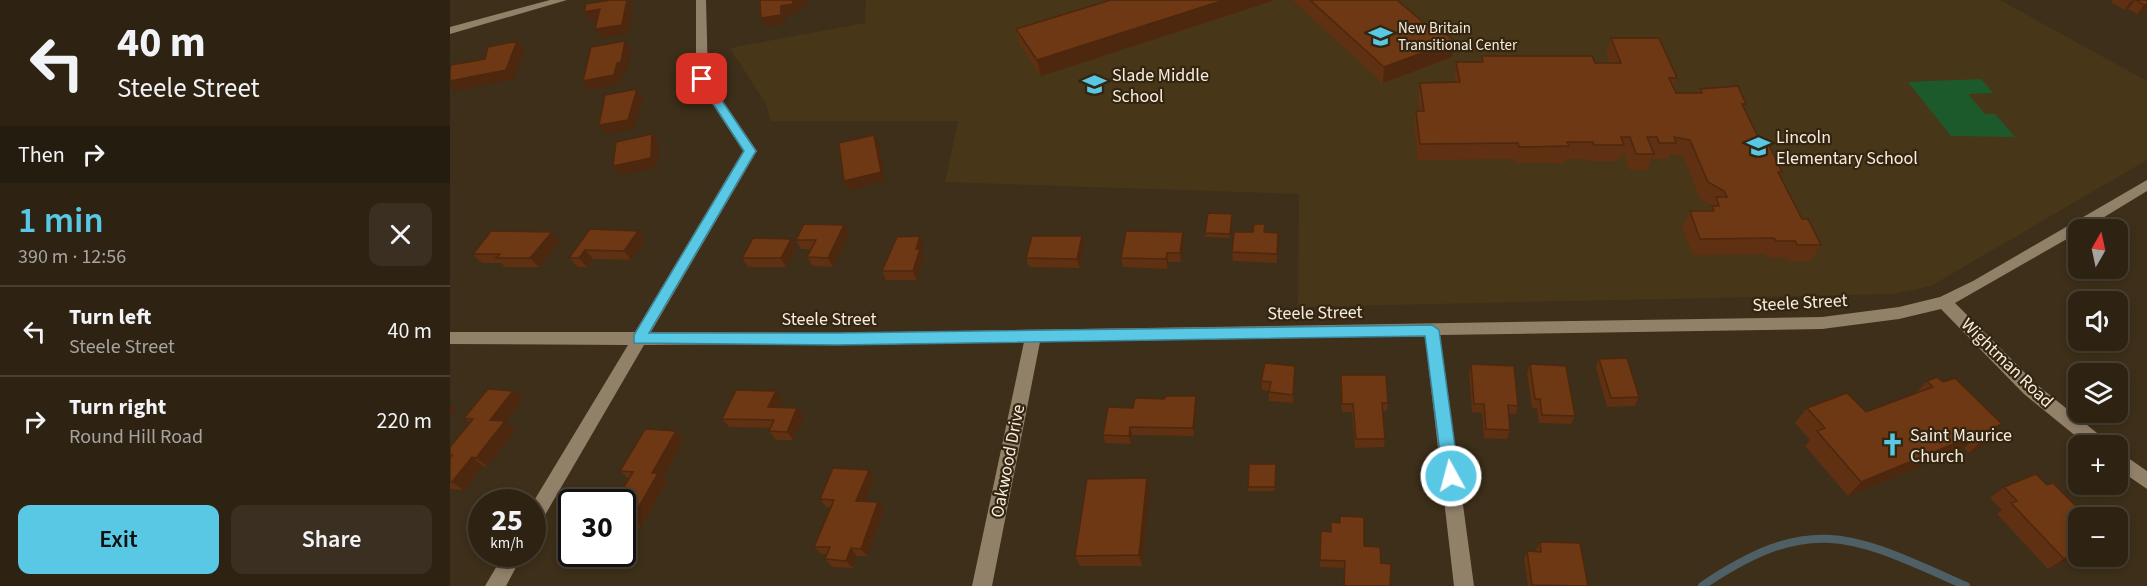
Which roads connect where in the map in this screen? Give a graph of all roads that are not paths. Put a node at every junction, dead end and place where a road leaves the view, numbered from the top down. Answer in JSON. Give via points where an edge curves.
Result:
{"nodes":[{"id":1,"x":562,"y":0,"type":"edge"},
{"id":2,"x":701,"y":0,"type":"edge"},
{"id":3,"x":450,"y":31,"type":"edge"},
{"id":4,"x":2147,"y":185,"type":"edge"},
{"id":5,"x":1944,"y":302,"type":"junction"},
{"id":6,"x":1432,"y":330,"type":"junction"},
{"id":7,"x":1033,"y":336,"type":"junction"},
{"id":8,"x":450,"y":338,"type":"edge"},
{"id":9,"x":639,"y":339,"type":"junction"},
{"id":10,"x":2087,"y":435,"type":"edge"},
{"id":11,"x":2128,"y":467,"type":"edge"},
{"id":12,"x":2147,"y":481,"type":"edge"},
{"id":13,"x":546,"y":497,"type":"edge"},
{"id":14,"x":506,"y":567,"type":"edge"},
{"id":15,"x":495,"y":586,"type":"edge"},
{"id":16,"x":982,"y":586,"type":"edge"},
{"id":17,"x":1464,"y":586,"type":"edge"}],
"edges":[{"from":1,"to":3,"type":"street"},
{"from":2,"to":9,"type":"street","via":[[702,79],[750,151]]},
{"from":4,"to":5,"type":"street","name":"Steele Street"},
{"from":5,"to":6,"type":"street","name":"Steele Street","via":[[1882,316],[1822,323]]},
{"from":5,"to":10,"type":"street","name":"Wightman Road","via":[[2030,389]]},
{"from":6,"to":7,"type":"street","name":"Steele Street"},
{"from":6,"to":17,"type":"street"},
{"from":7,"to":9,"type":"street","name":"Steele Street"},
{"from":7,"to":16,"type":"street","name":"Oakwood Drive"},
{"from":8,"to":9,"type":"street","name":"Steele Street"},
{"from":9,"to":13,"type":"street"},
{"from":11,"to":12,"type":"street"},
{"from":14,"to":15,"type":"street"}]}
